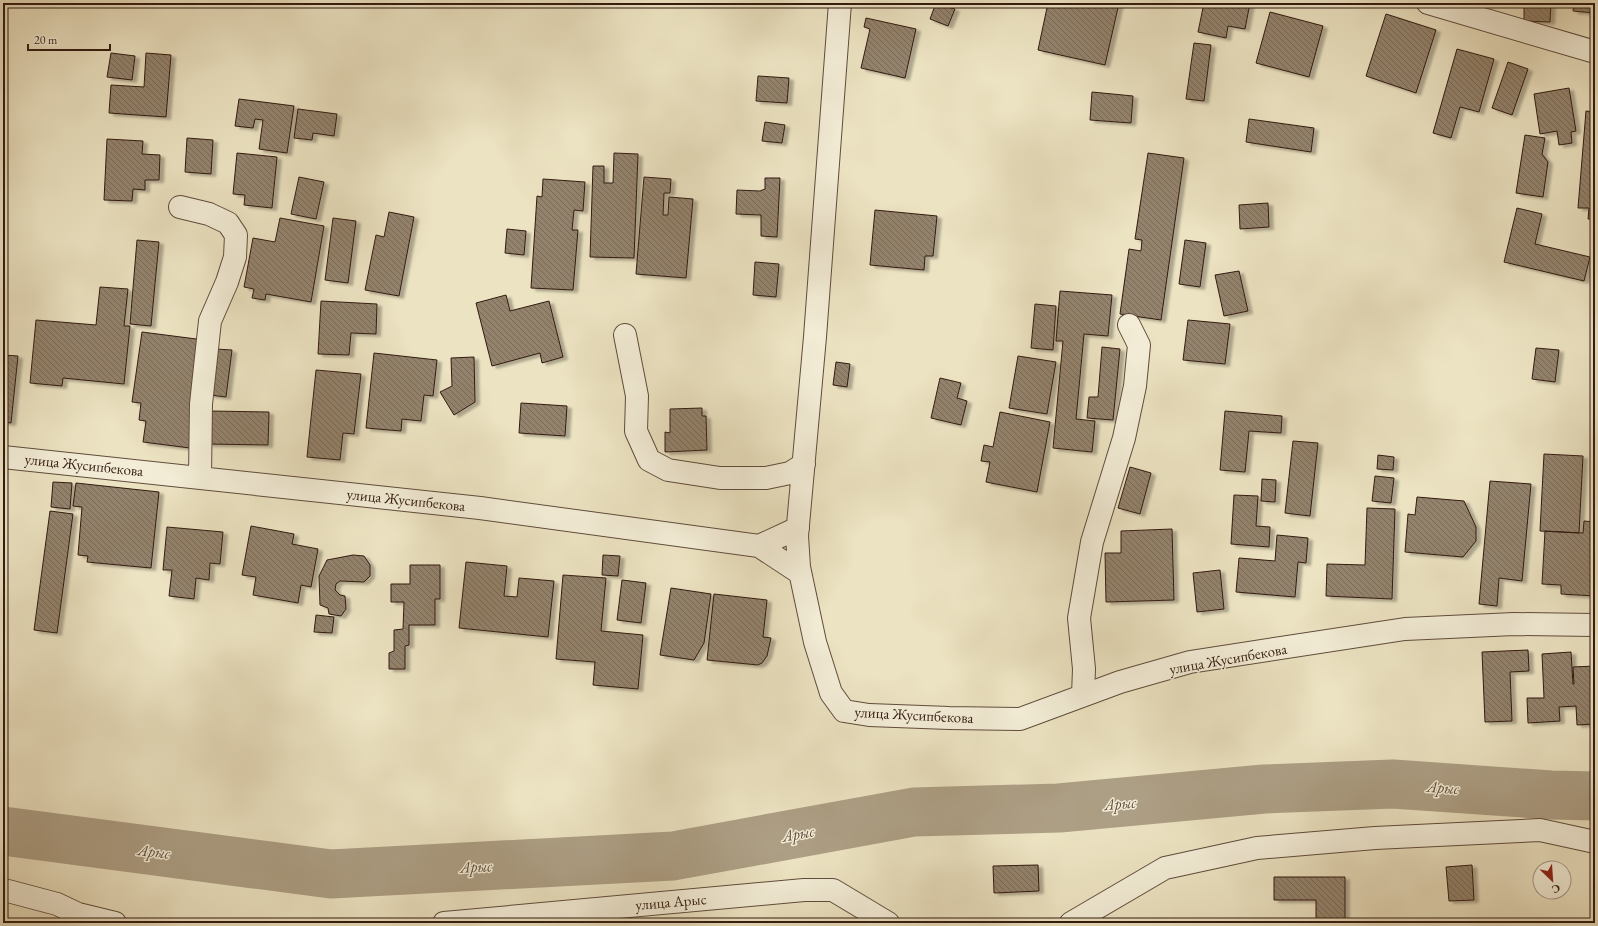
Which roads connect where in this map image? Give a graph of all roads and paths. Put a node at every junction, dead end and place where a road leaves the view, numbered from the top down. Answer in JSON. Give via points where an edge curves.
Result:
{"nodes":[{"id":1,"x":840,"y":3,"type":"edge"},
{"id":2,"x":1428,"y":3,"type":"edge"},
{"id":3,"x":1595,"y":52,"type":"edge"},
{"id":4,"x":180,"y":207,"type":"dead end"},
{"id":5,"x":1129,"y":325,"type":"dead end"},
{"id":6,"x":625,"y":335,"type":"dead end"},
{"id":7,"x":3,"y":457,"type":"edge"},
{"id":8,"x":804,"y":464,"type":"junction"},
{"id":9,"x":200,"y":477,"type":"junction"},
{"id":10,"x":798,"y":528,"type":"junction"},
{"id":11,"x":759,"y":546,"type":"junction"},
{"id":12,"x":800,"y":574,"type":"junction"},
{"id":13,"x":1595,"y":625,"type":"edge"},
{"id":14,"x":1084,"y":695,"type":"junction"},
{"id":15,"x":1595,"y":842,"type":"edge"},
{"id":16,"x":3,"y":891,"type":"edge"},
{"id":17,"x":531,"y":918,"type":"edge"},
{"id":18,"x":115,"y":923,"type":"edge"},
{"id":19,"x":444,"y":923,"type":"edge"},
{"id":20,"x":888,"y":923,"type":"edge"},
{"id":21,"x":1072,"y":923,"type":"edge"}],
"edges":[{"from":1,"to":8,"type":"street"},
{"from":2,"to":3,"type":"street"},
{"from":4,"to":9,"type":"street","via":[[209,214],[228,223],[236,235],[235,257],[228,282],[210,321],[201,404]]},
{"from":5,"to":14,"type":"street","via":[[1139,345],[1135,386],[1124,438],[1092,542],[1080,618]]},
{"from":6,"to":8,"type":"street","via":[[637,396],[636,431],[649,460],[668,470],[720,478],[766,478],[790,473]]},
{"from":7,"to":9,"type":"street","name":"улица Жусипбекова"},
{"from":8,"to":10,"type":"street"},
{"from":9,"to":11,"type":"street","name":"улица Жусипбекова","via":[[480,508]]},
{"from":10,"to":11,"type":"street"},
{"from":10,"to":12,"type":"street"},
{"from":11,"to":12,"type":"street","name":"улица Жусипбекова"},
{"from":12,"to":14,"type":"street","name":"улица Жусипбекова","via":[[815,642],[831,693],[844,710],[869,715],[1020,718]]},
{"from":13,"to":14,"type":"street","name":"улица Жусипбекова","via":[[1514,624],[1405,629],[1190,662]]},
{"from":15,"to":21,"type":"street","via":[[1540,830],[1375,838],[1257,848],[1166,868]]},
{"from":16,"to":18,"type":"street","via":[[57,904],[78,914]]},
{"from":17,"to":19,"type":"street","name":"улица Арыс"},
{"from":17,"to":20,"type":"street","name":"улица Арыс","via":[[804,890],[833,890]]}]}
